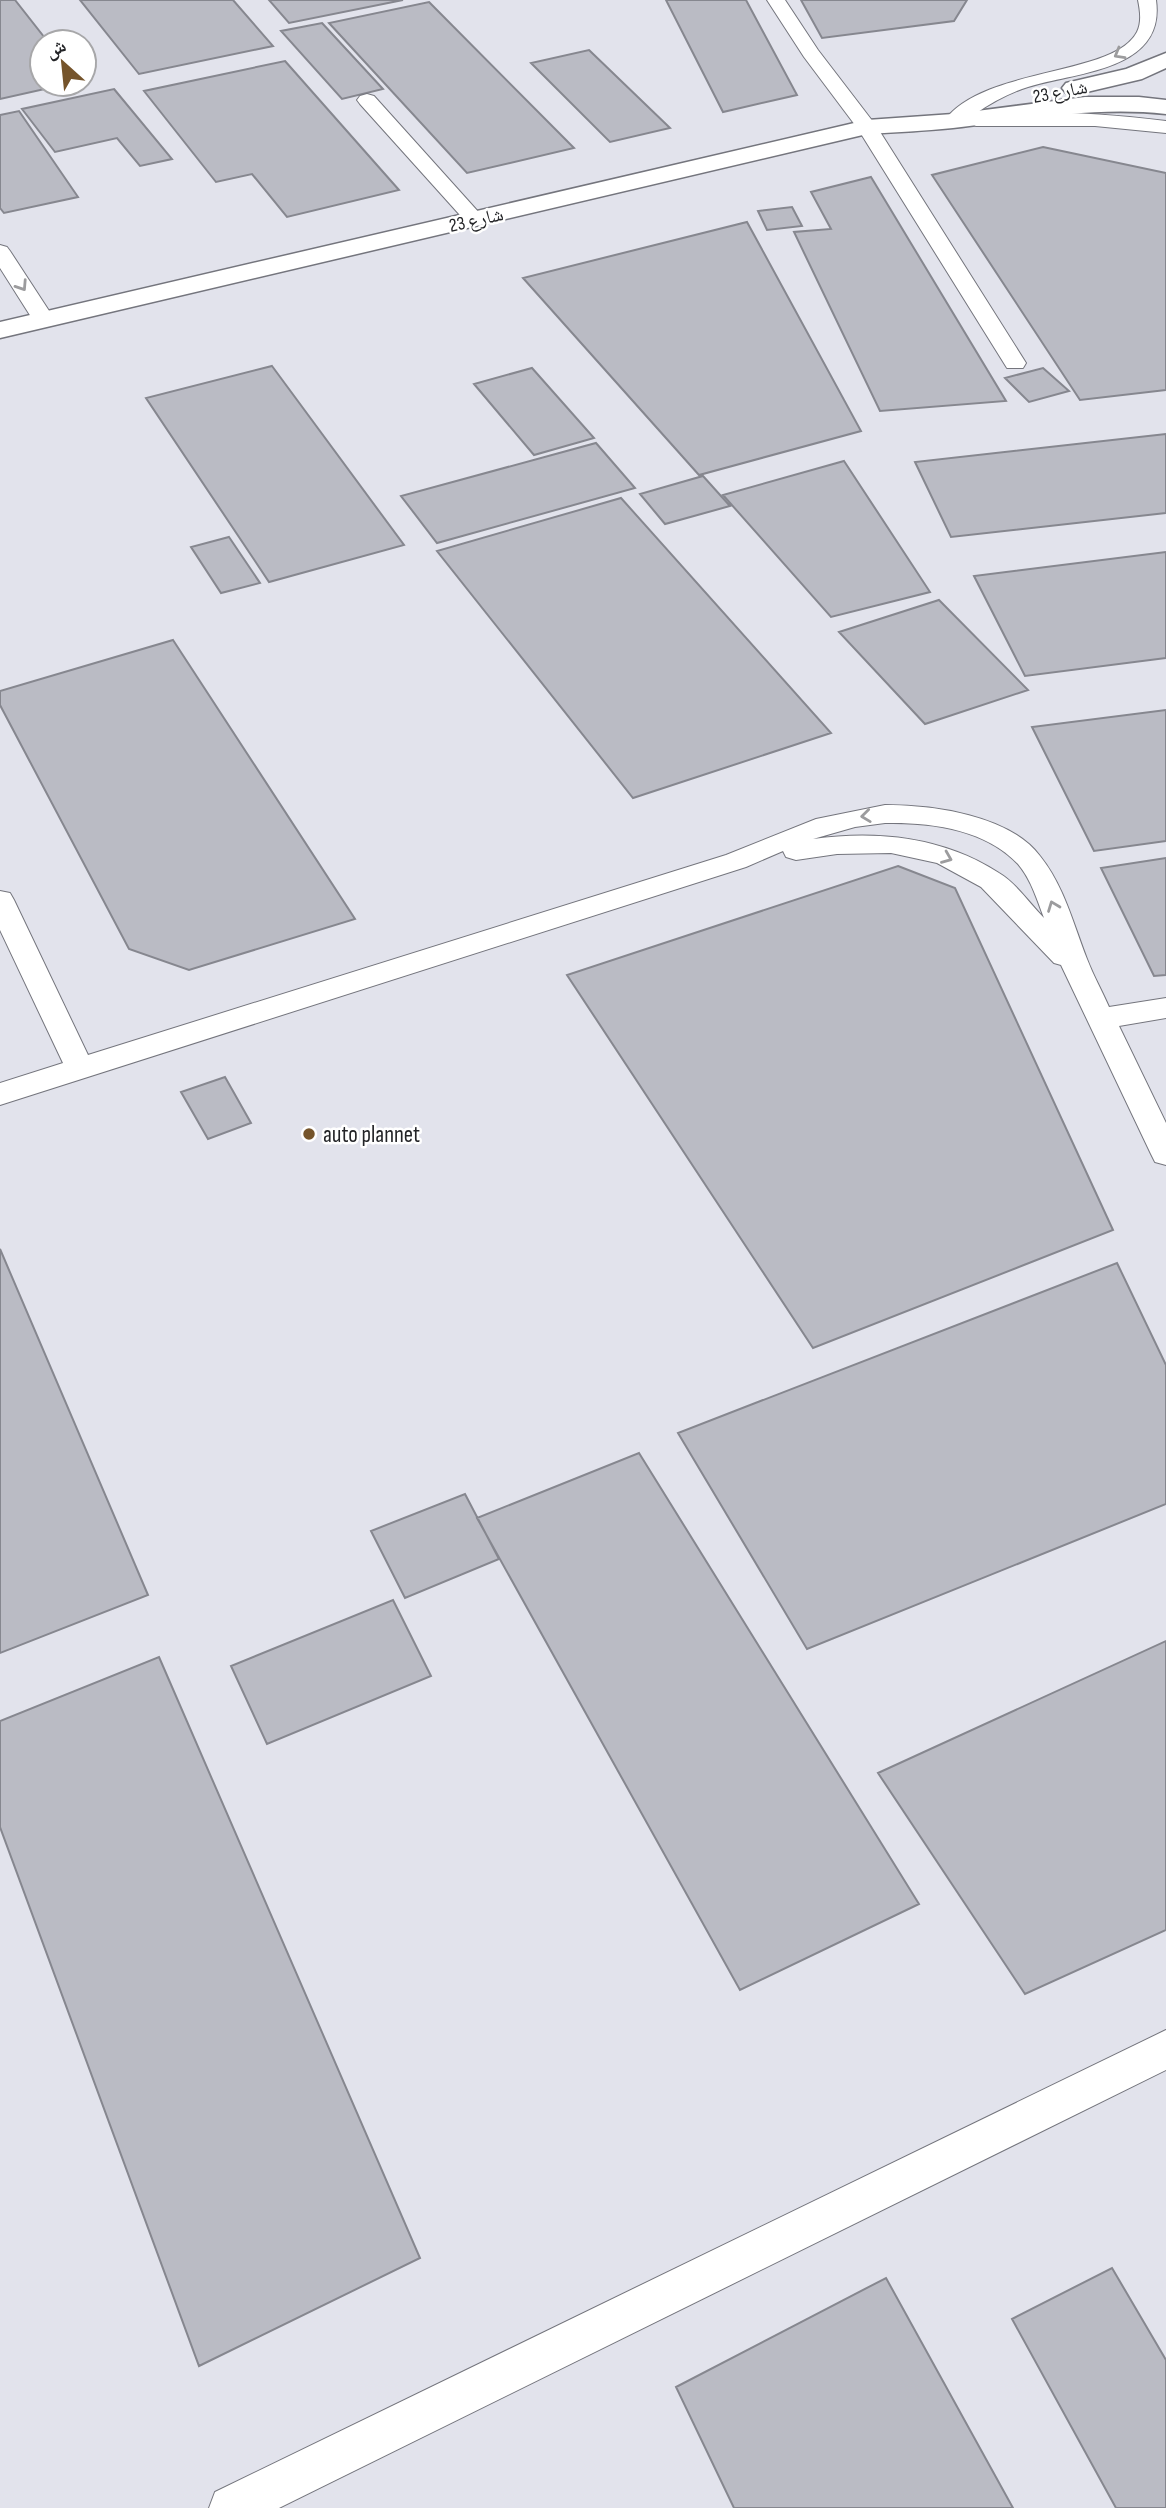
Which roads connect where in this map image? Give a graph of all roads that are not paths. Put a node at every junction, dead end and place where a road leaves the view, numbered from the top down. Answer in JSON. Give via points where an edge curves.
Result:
{"nodes":[{"id":1,"x":776,"y":0,"type":"edge"},
{"id":2,"x":1147,"y":0,"type":"edge"},
{"id":3,"x":1166,"y":60,"type":"edge"},
{"id":4,"x":367,"y":100,"type":"dead end"},
{"id":5,"x":1166,"y":107,"type":"edge"},
{"id":6,"x":954,"y":121,"type":"junction"},
{"id":7,"x":867,"y":127,"type":"junction"},
{"id":8,"x":1166,"y":127,"type":"edge"},
{"id":9,"x":475,"y":220,"type":"junction"},
{"id":10,"x":0,"y":251,"type":"edge"},
{"id":11,"x":44,"y":320,"type":"junction"},
{"id":12,"x":0,"y":330,"type":"edge"},
{"id":13,"x":1015,"y":363,"type":"dead end"},
{"id":14,"x":736,"y":861,"type":"junction"},
{"id":15,"x":0,"y":900,"type":"edge"},
{"id":16,"x":1077,"y":970,"type":"junction"},
{"id":17,"x":1166,"y":1007,"type":"edge"},
{"id":18,"x":1102,"y":1018,"type":"junction"},
{"id":19,"x":80,"y":1069,"type":"junction"},
{"id":20,"x":0,"y":1094,"type":"edge"},
{"id":21,"x":1166,"y":1154,"type":"edge"},
{"id":22,"x":1166,"y":2049,"type":"edge"},
{"id":23,"x":232,"y":2508,"type":"edge"}],
"edges":[{"from":1,"to":7,"type":"lane"},
{"from":2,"to":6,"type":"lane","one_way":true,"via":[[1146,34],[1128,50],[1089,67],[995,94]]},
{"from":3,"to":6,"type":"street","name":"شارع 23","via":[[1134,74],[1020,99]]},
{"from":4,"to":9,"type":"lane"},
{"from":5,"to":6,"type":"street","name":"شارع 23","via":[[1116,103],[1060,106]]},
{"from":6,"to":7,"type":"street","name":"شارع 23"},
{"from":6,"to":8,"type":"lane","via":[[1084,118]]},
{"from":7,"to":9,"type":"street","name":"شارع 23"},
{"from":7,"to":13,"type":"lane"},
{"from":9,"to":11,"type":"street","name":"شارع 23"},
{"from":10,"to":11,"type":"lane","one_way":true},
{"from":11,"to":12,"type":"street","name":"شارع 23"},
{"from":14,"to":16,"type":"lane","one_way":true,"via":[[837,845],[891,844],[945,856],[991,880]]},
{"from":16,"to":14,"type":"lane","one_way":true,"via":[[1032,863],[998,836],[954,818],[906,812],[858,817],[811,828]]},
{"from":14,"to":19,"type":"lane"},
{"from":15,"to":19,"type":"lane"},
{"from":16,"to":18,"type":"lane"},
{"from":17,"to":18,"type":"lane"},
{"from":18,"to":21,"type":"lane"},
{"from":19,"to":20,"type":"lane"},
{"from":22,"to":23,"type":"lane"}]}
